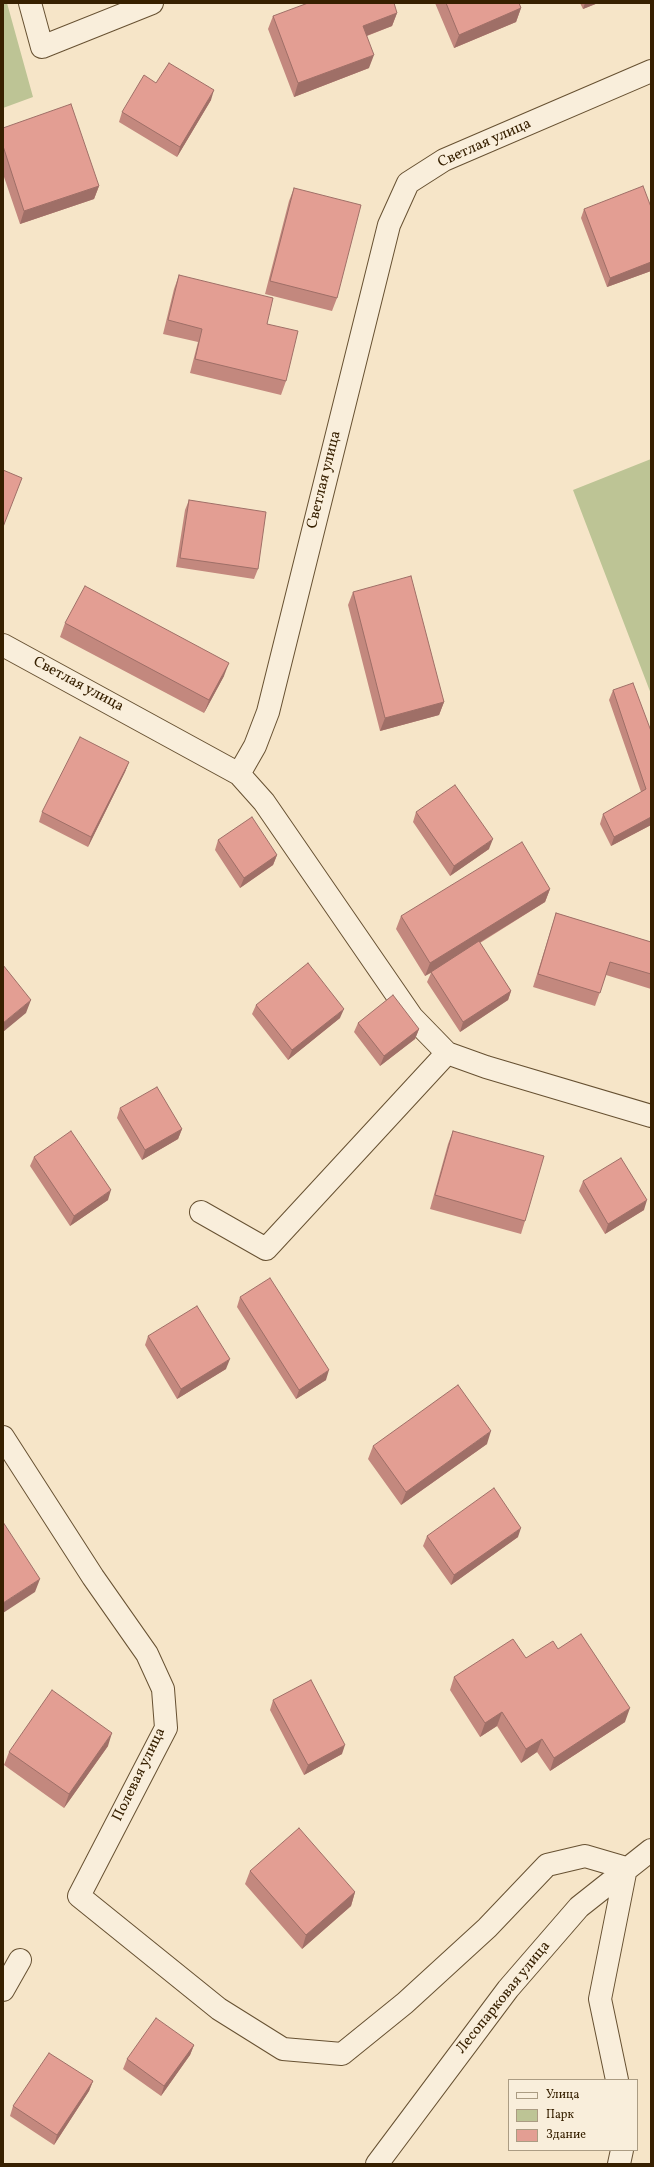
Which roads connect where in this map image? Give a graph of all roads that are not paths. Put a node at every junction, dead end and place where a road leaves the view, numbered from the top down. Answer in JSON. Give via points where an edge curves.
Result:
{"nodes":[{"id":1,"x":30,"y":3,"type":"edge"},
{"id":2,"x":152,"y":3,"type":"edge"},
{"id":3,"x":651,"y":71,"type":"edge"},
{"id":4,"x":3,"y":645,"type":"edge"},
{"id":5,"x":239,"y":774,"type":"junction"},
{"id":6,"x":447,"y":1053,"type":"junction"},
{"id":7,"x":651,"y":1116,"type":"edge"},
{"id":8,"x":202,"y":1212,"type":"dead end"},
{"id":9,"x":3,"y":1437,"type":"edge"},
{"id":10,"x":651,"y":1850,"type":"edge"},
{"id":11,"x":626,"y":1868,"type":"junction"},
{"id":12,"x":20,"y":1960,"type":"dead end"},
{"id":13,"x":3,"y":1990,"type":"edge"},
{"id":14,"x":617,"y":2079,"type":"edge"},
{"id":15,"x":622,"y":2151,"type":"edge"},
{"id":16,"x":377,"y":2164,"type":"edge"},
{"id":17,"x":619,"y":2164,"type":"edge"}],
"edges":[{"from":1,"to":2,"type":"street","via":[[42,47]]},
{"from":3,"to":5,"type":"street","name":"Светлая улица","via":[[444,160],[408,183],[389,225],[268,712],[255,746]]},
{"from":4,"to":5,"type":"street","name":"Светлая улица"},
{"from":5,"to":6,"type":"street","via":[[264,802],[412,1017]]},
{"from":6,"to":7,"type":"street"},
{"from":6,"to":8,"type":"street","via":[[266,1249]]},
{"from":9,"to":11,"type":"street","name":"Полевая улица","via":[[93,1577],[148,1654],[163,1689],[166,1728],[79,1896],[219,2009],[283,2049],[342,2054],[405,2004],[487,1928],[548,1865],[585,1856]]},
{"from":10,"to":11,"type":"street","name":"Лесопарковая улица"},
{"from":11,"to":14,"type":"street","via":[[600,1999]]},
{"from":11,"to":16,"type":"street","name":"Лесопарковая улица","via":[[579,1907],[508,1989]]},
{"from":12,"to":13,"type":"street"},
{"from":15,"to":17,"type":"street"}]}
